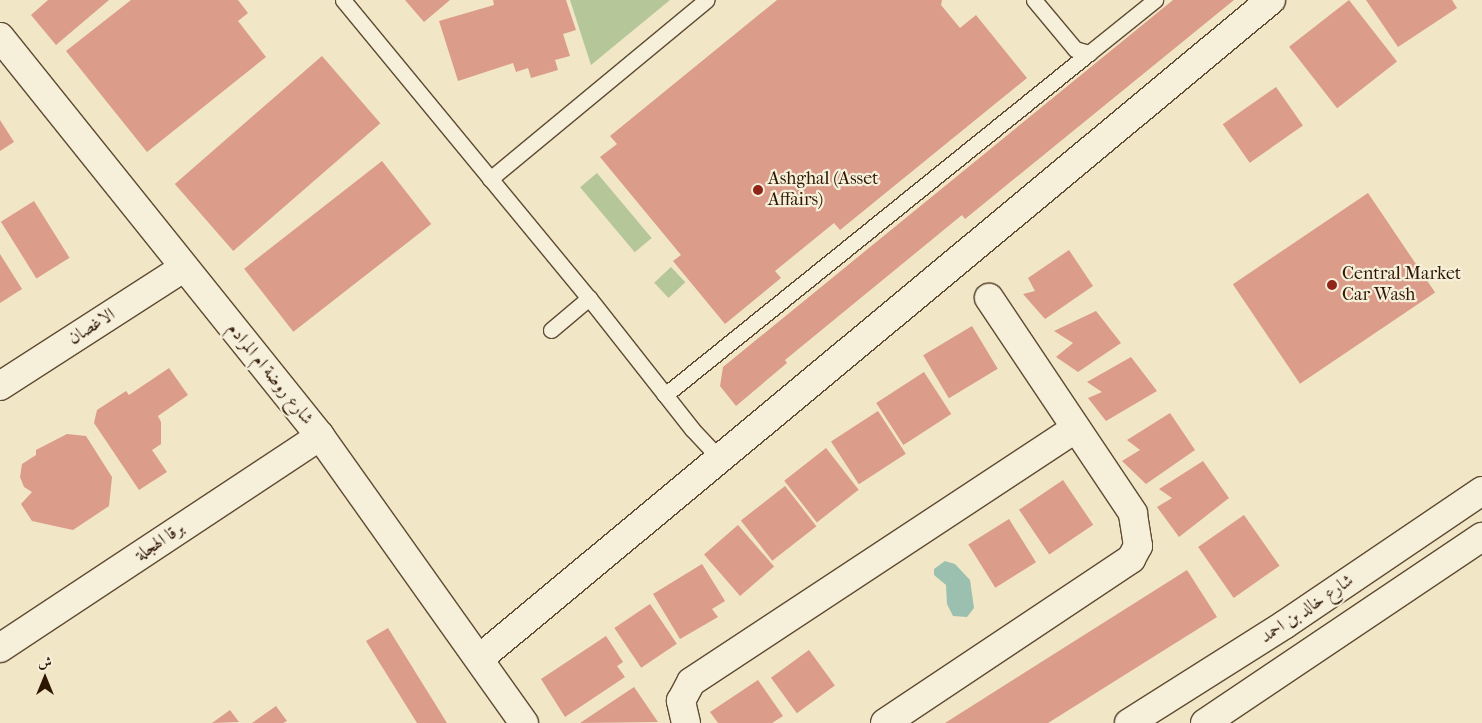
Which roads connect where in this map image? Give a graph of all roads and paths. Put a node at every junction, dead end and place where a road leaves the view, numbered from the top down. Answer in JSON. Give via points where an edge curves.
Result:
{"nodes":[{"id":1,"x":343,"y":0,"type":"edge"},
{"id":2,"x":706,"y":0,"type":"edge"},
{"id":3,"x":1034,"y":0,"type":"edge"},
{"id":4,"x":1155,"y":0,"type":"edge"},
{"id":5,"x":1271,"y":0,"type":"edge"},
{"id":6,"x":0,"y":37,"type":"edge"},
{"id":7,"x":1089,"y":53,"type":"junction"},
{"id":8,"x":490,"y":179,"type":"junction"},
{"id":9,"x":183,"y":268,"type":"junction"},
{"id":10,"x":590,"y":298,"type":"junction"},
{"id":11,"x":988,"y":298,"type":"dead end"},
{"id":12,"x":551,"y":330,"type":"dead end"},
{"id":13,"x":0,"y":386,"type":"edge"},
{"id":14,"x":665,"y":395,"type":"junction"},
{"id":15,"x":1076,"y":428,"type":"junction"},
{"id":16,"x":320,"y":436,"type":"junction"},
{"id":17,"x":721,"y":460,"type":"junction"},
{"id":18,"x":1482,"y":491,"type":"edge"},
{"id":19,"x":1482,"y":537,"type":"edge"},
{"id":20,"x":0,"y":648,"type":"edge"},
{"id":21,"x":480,"y":658,"type":"junction"},
{"id":22,"x":524,"y":723,"type":"edge"},
{"id":23,"x":686,"y":723,"type":"edge"},
{"id":24,"x":885,"y":723,"type":"edge"},
{"id":25,"x":1129,"y":723,"type":"edge"},
{"id":26,"x":1205,"y":723,"type":"edge"}],
"edges":[{"from":1,"to":8,"type":"lane"},
{"from":2,"to":8,"type":"lane"},
{"from":3,"to":7,"type":"lane","via":[[1075,49]]},
{"from":4,"to":7,"type":"lane"},
{"from":5,"to":17,"type":"street"},
{"from":6,"to":9,"type":"street","name":"شارع روضة ام المرادم"},
{"from":7,"to":14,"type":"lane"},
{"from":8,"to":10,"type":"lane"},
{"from":9,"to":13,"type":"street","name":"الاغصان"},
{"from":9,"to":16,"type":"street","name":"شارع روضة ام المرادم"},
{"from":10,"to":12,"type":"lane"},
{"from":10,"to":14,"type":"lane"},
{"from":11,"to":15,"type":"street"},
{"from":14,"to":17,"type":"lane"},
{"from":15,"to":23,"type":"street","via":[[691,682],[681,701]]},
{"from":15,"to":24,"type":"street","via":[[1133,513],[1138,546],[1131,559]]},
{"from":16,"to":20,"type":"street","name":"برقا الهجلة"},
{"from":16,"to":21,"type":"street","name":"شارع روضة ام المرادم"},
{"from":17,"to":21,"type":"street"},
{"from":18,"to":25,"type":"street","name":"شارع خالد بن احمد","via":[[1284,625]]},
{"from":19,"to":26,"type":"street"},
{"from":21,"to":22,"type":"street","name":"شارع روضة ام المرادم"}]}
